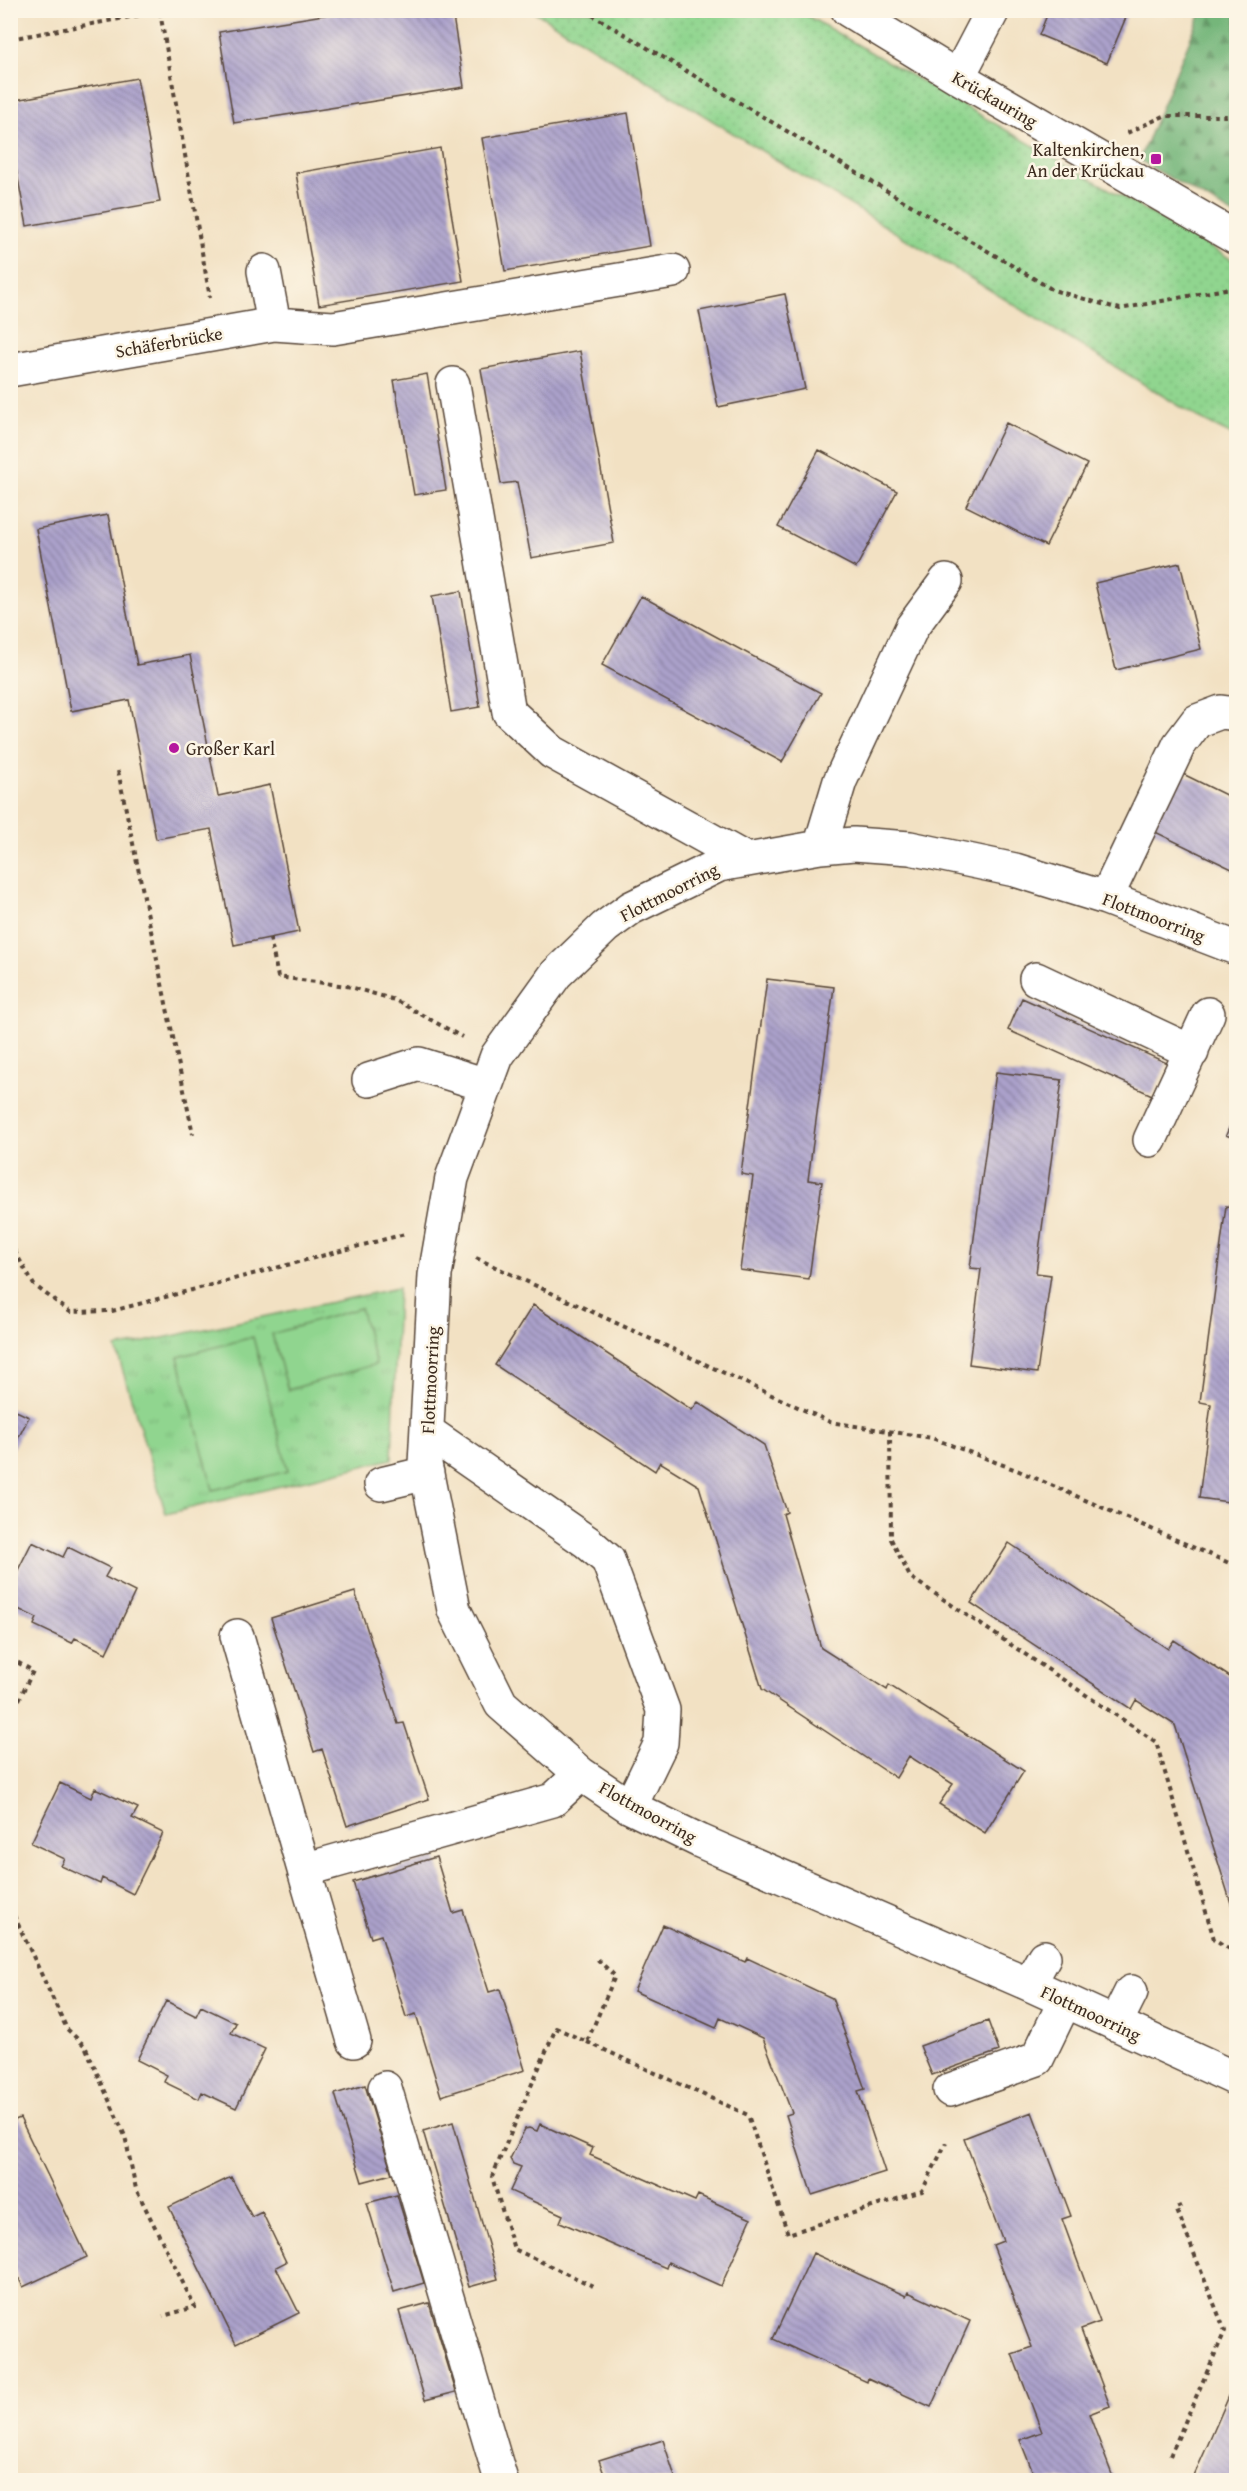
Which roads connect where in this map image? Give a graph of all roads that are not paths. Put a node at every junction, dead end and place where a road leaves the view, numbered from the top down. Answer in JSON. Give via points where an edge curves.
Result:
{"nodes":[{"id":1,"x":848,"y":10,"type":"edge"},
{"id":2,"x":993,"y":10,"type":"edge"},
{"id":3,"x":958,"y":77,"type":"junction"},
{"id":4,"x":1236,"y":238,"type":"edge"},
{"id":5,"x":264,"y":271,"type":"dead end"},
{"id":6,"x":673,"y":271,"type":"dead end"},
{"id":7,"x":274,"y":324,"type":"junction"},
{"id":8,"x":10,"y":370,"type":"edge"},
{"id":9,"x":453,"y":384,"type":"dead end"},
{"id":10,"x":946,"y":581,"type":"dead end"},
{"id":11,"x":1236,"y":714,"type":"edge"},
{"id":12,"x":820,"y":847,"type":"junction"},
{"id":13,"x":747,"y":860,"type":"junction"},
{"id":14,"x":1106,"y":898,"type":"junction"},
{"id":15,"x":1236,"y":948,"type":"edge"},
{"id":16,"x":1036,"y":980,"type":"dead end"},
{"id":17,"x":1208,"y":1014,"type":"dead end"},
{"id":18,"x":1191,"y":1052,"type":"junction"},
{"id":19,"x":491,"y":1071,"type":"junction"},
{"id":20,"x":369,"y":1080,"type":"dead end"},
{"id":21,"x":1150,"y":1140,"type":"dead end"},
{"id":22,"x":428,"y":1432,"type":"junction"},
{"id":23,"x":427,"y":1473,"type":"junction"},
{"id":24,"x":381,"y":1484,"type":"dead end"},
{"id":25,"x":237,"y":1636,"type":"dead end"},
{"id":26,"x":581,"y":1774,"type":"junction"},
{"id":27,"x":630,"y":1807,"type":"junction"},
{"id":28,"x":304,"y":1870,"type":"junction"},
{"id":29,"x":1131,"y":1992,"type":"dead end"},
{"id":30,"x":1065,"y":2001,"type":"junction"},
{"id":31,"x":1115,"y":2024,"type":"junction"},
{"id":32,"x":354,"y":2041,"type":"dead end"},
{"id":33,"x":1236,"y":2079,"type":"edge"},
{"id":34,"x":385,"y":2088,"type":"dead end"},
{"id":35,"x":950,"y":2090,"type":"dead end"},
{"id":36,"x":501,"y":2481,"type":"edge"}],
"edges":[{"from":1,"to":3,"type":"street","name":"Krückauring"},
{"from":2,"to":3,"type":"street"},
{"from":3,"to":4,"type":"street","name":"Krückauring"},
{"from":5,"to":7,"type":"street"},
{"from":6,"to":7,"type":"street","name":"Schäferbrücke","via":[[333,328]]},
{"from":7,"to":8,"type":"street","name":"Schäferbrücke"},
{"from":9,"to":13,"type":"street","via":[[509,712],[552,752]]},
{"from":10,"to":12,"type":"street","via":[[912,627],[840,781]]},
{"from":11,"to":14,"type":"street","via":[[1221,712],[1197,721],[1179,745]]},
{"from":12,"to":13,"type":"street","name":"Flottmoorring"},
{"from":12,"to":14,"type":"street","name":"Flottmoorring","via":[[854,844],[910,848],[1015,870]]},
{"from":13,"to":19,"type":"street","name":"Flottmoorring","via":[[719,865],[631,908],[605,927],[556,974]]},
{"from":14,"to":15,"type":"street","name":"Flottmoorring"},
{"from":16,"to":18,"type":"street"},
{"from":17,"to":18,"type":"street"},
{"from":18,"to":21,"type":"street"},
{"from":19,"to":20,"type":"street","via":[[419,1064]]},
{"from":19,"to":22,"type":"street","name":"Flottmoorring","via":[[452,1179],[441,1240],[435,1275]]},
{"from":22,"to":23,"type":"street","name":"Flottmoorring"},
{"from":22,"to":27,"type":"street","via":[[608,1560],[663,1710],[661,1743]]},
{"from":23,"to":24,"type":"street"},
{"from":23,"to":26,"type":"street","name":"Flottmoorring","via":[[454,1610],[501,1704]]},
{"from":25,"to":28,"type":"street"},
{"from":26,"to":27,"type":"street","name":"Flottmoorring"},
{"from":26,"to":28,"type":"street","via":[[553,1800]]},
{"from":27,"to":30,"type":"street","name":"Flottmoorring","via":[[700,1841],[1036,1971]]},
{"from":28,"to":32,"type":"street"},
{"from":29,"to":31,"type":"street"},
{"from":30,"to":31,"type":"street","name":"Flottmoorring"},
{"from":30,"to":35,"type":"street","via":[[1037,2059]]},
{"from":31,"to":33,"type":"street","name":"Flottmoorring"},
{"from":34,"to":36,"type":"street"}]}
